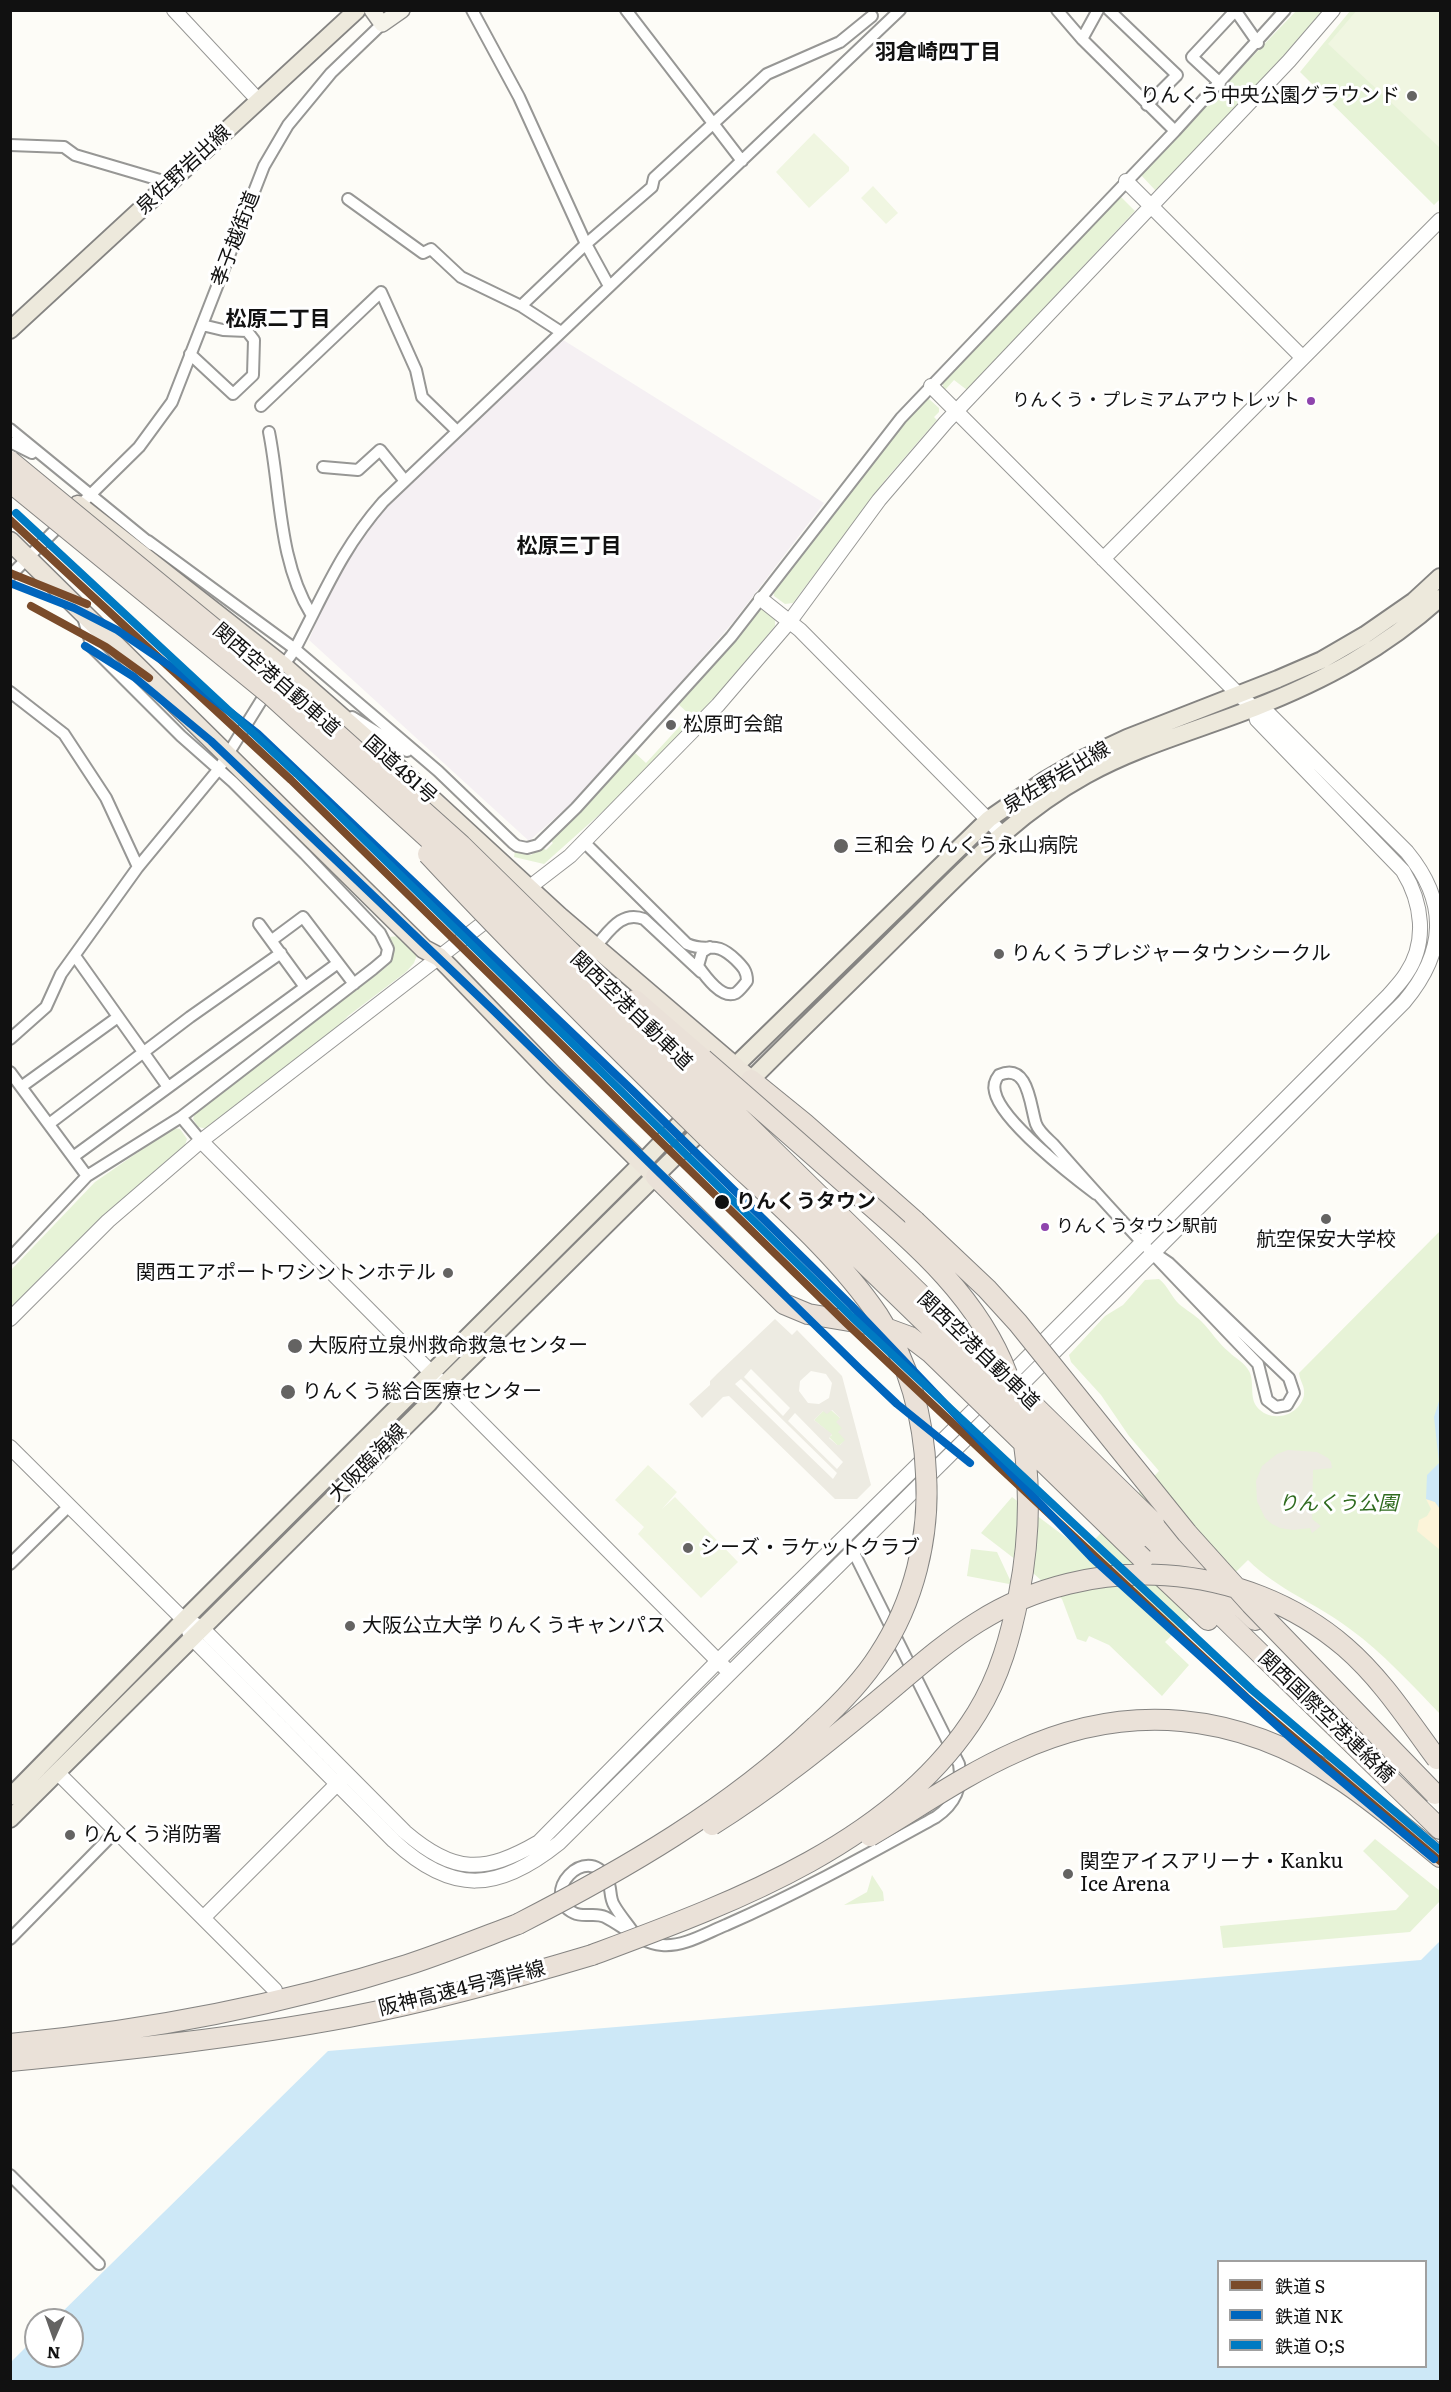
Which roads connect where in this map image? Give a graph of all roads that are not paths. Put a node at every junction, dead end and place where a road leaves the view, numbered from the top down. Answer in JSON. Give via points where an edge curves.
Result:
{"nodes":[{"id":1,"x":174,"y":10,"type":"edge"},
{"id":2,"x":357,"y":10,"type":"edge"},
{"id":3,"x":372,"y":10,"type":"edge"},
{"id":4,"x":402,"y":10,"type":"edge"},
{"id":5,"x":472,"y":10,"type":"edge"},
{"id":6,"x":626,"y":10,"type":"edge"},
{"id":7,"x":900,"y":10,"type":"edge"},
{"id":8,"x":1057,"y":10,"type":"edge"},
{"id":9,"x":1098,"y":10,"type":"edge"},
{"id":10,"x":1110,"y":10,"type":"edge"},
{"id":11,"x":1285,"y":10,"type":"edge"},
{"id":12,"x":1334,"y":10,"type":"edge"},
{"id":13,"x":1235,"y":11,"type":"edge"},
{"id":14,"x":871,"y":13,"type":"edge"},
{"id":15,"x":382,"y":24,"type":"junction"},
{"id":16,"x":878,"y":31,"type":"junction"},
{"id":17,"x":1082,"y":39,"type":"junction"},
{"id":18,"x":1258,"y":43,"type":"junction"},
{"id":19,"x":1220,"y":83,"type":"junction"},
{"id":20,"x":259,"y":101,"type":"junction"},
{"id":21,"x":1148,"y":105,"type":"junction"},
{"id":22,"x":714,"y":124,"type":"junction"},
{"id":23,"x":1175,"y":131,"type":"junction"},
{"id":24,"x":10,"y":145,"type":"edge"},
{"id":25,"x":742,"y":161,"type":"junction"},
{"id":26,"x":1126,"y":181,"type":"junction"},
{"id":27,"x":170,"y":183,"type":"junction"},
{"id":28,"x":348,"y":199,"type":"dead end"},
{"id":29,"x":1151,"y":205,"type":"junction"},
{"id":30,"x":1440,"y":220,"type":"edge"},
{"id":31,"x":586,"y":244,"type":"junction"},
{"id":32,"x":609,"y":286,"type":"junction"},
{"id":33,"x":520,"y":306,"type":"junction"},
{"id":34,"x":202,"y":325,"type":"junction"},
{"id":35,"x":10,"y":330,"type":"edge"},
{"id":36,"x":561,"y":332,"type":"junction"},
{"id":37,"x":190,"y":354,"type":"junction"},
{"id":38,"x":1302,"y":357,"type":"junction"},
{"id":39,"x":931,"y":386,"type":"junction"},
{"id":40,"x":261,"y":406,"type":"dead end"},
{"id":41,"x":957,"y":412,"type":"junction"},
{"id":42,"x":10,"y":429,"type":"edge"},
{"id":43,"x":457,"y":431,"type":"junction"},
{"id":44,"x":269,"y":432,"type":"dead end"},
{"id":45,"x":10,"y":442,"type":"edge"},
{"id":46,"x":10,"y":452,"type":"edge"},
{"id":47,"x":46,"y":460,"type":"junction"},
{"id":48,"x":10,"y":461,"type":"edge"},
{"id":49,"x":323,"y":467,"type":"dead end"},
{"id":50,"x":405,"y":480,"type":"junction"},
{"id":51,"x":10,"y":482,"type":"edge"},
{"id":52,"x":84,"y":500,"type":"junction"},
{"id":53,"x":10,"y":541,"type":"edge"},
{"id":54,"x":148,"y":541,"type":"junction"},
{"id":55,"x":29,"y":559,"type":"junction"},
{"id":56,"x":1103,"y":559,"type":"junction"},
{"id":57,"x":10,"y":576,"type":"edge"},
{"id":58,"x":1440,"y":577,"type":"edge"},
{"id":59,"x":1440,"y":598,"type":"edge"},
{"id":60,"x":761,"y":599,"type":"junction"},
{"id":61,"x":212,"y":608,"type":"junction"},
{"id":62,"x":311,"y":614,"type":"junction"},
{"id":63,"x":790,"y":621,"type":"junction"},
{"id":64,"x":295,"y":649,"type":"junction"},
{"id":65,"x":282,"y":665,"type":"junction"},
{"id":66,"x":10,"y":693,"type":"edge"},
{"id":67,"x":315,"y":694,"type":"junction"},
{"id":68,"x":1238,"y":694,"type":"junction"},
{"id":69,"x":1254,"y":708,"type":"junction"},
{"id":70,"x":222,"y":763,"type":"junction"},
{"id":71,"x":438,"y":771,"type":"junction"},
{"id":72,"x":386,"y":800,"type":"junction"},
{"id":73,"x":989,"y":819,"type":"junction"},
{"id":74,"x":1001,"y":833,"type":"junction"},
{"id":75,"x":584,"y":842,"type":"junction"},
{"id":76,"x":461,"y":845,"type":"junction"},
{"id":77,"x":305,"y":854,"type":"junction"},
{"id":78,"x":138,"y":867,"type":"junction"},
{"id":79,"x":529,"y":888,"type":"junction"},
{"id":80,"x":379,"y":904,"type":"junction"},
{"id":81,"x":260,"y":924,"type":"dead end"},
{"id":82,"x":272,"y":940,"type":"junction"},
{"id":83,"x":595,"y":947,"type":"junction"},
{"id":84,"x":710,"y":947,"type":"junction"},
{"id":85,"x":281,"y":953,"type":"junction"},
{"id":86,"x":75,"y":956,"type":"junction"},
{"id":87,"x":439,"y":957,"type":"junction"},
{"id":88,"x":338,"y":963,"type":"junction"},
{"id":89,"x":703,"y":974,"type":"junction"},
{"id":90,"x":354,"y":984,"type":"junction"},
{"id":91,"x":305,"y":987,"type":"junction"},
{"id":92,"x":117,"y":1017,"type":"junction"},
{"id":93,"x":10,"y":1039,"type":"edge"},
{"id":94,"x":143,"y":1054,"type":"junction"},
{"id":95,"x":734,"y":1067,"type":"junction"},
{"id":96,"x":10,"y":1072,"type":"edge"},
{"id":97,"x":751,"y":1080,"type":"junction"},
{"id":98,"x":21,"y":1087,"type":"junction"},
{"id":99,"x":168,"y":1087,"type":"junction"},
{"id":100,"x":181,"y":1117,"type":"junction"},
{"id":101,"x":49,"y":1124,"type":"junction"},
{"id":102,"x":201,"y":1141,"type":"junction"},
{"id":103,"x":73,"y":1157,"type":"junction"},
{"id":104,"x":649,"y":1170,"type":"junction"},
{"id":105,"x":87,"y":1176,"type":"junction"},
{"id":106,"x":1096,"y":1194,"type":"junction"},
{"id":107,"x":1148,"y":1247,"type":"junction"},
{"id":108,"x":10,"y":1258,"type":"edge"},
{"id":109,"x":10,"y":1319,"type":"edge"},
{"id":110,"x":437,"y":1380,"type":"junction"},
{"id":111,"x":10,"y":1447,"type":"edge"},
{"id":112,"x":69,"y":1506,"type":"junction"},
{"id":113,"x":844,"y":1539,"type":"junction"},
{"id":114,"x":853,"y":1552,"type":"junction"},
{"id":115,"x":10,"y":1564,"type":"edge"},
{"id":116,"x":1218,"y":1598,"type":"junction"},
{"id":117,"x":184,"y":1620,"type":"junction"},
{"id":118,"x":197,"y":1633,"type":"junction"},
{"id":119,"x":718,"y":1661,"type":"junction"},
{"id":120,"x":730,"y":1674,"type":"junction"},
{"id":121,"x":1355,"y":1747,"type":"junction"},
{"id":122,"x":1440,"y":1764,"type":"edge"},
{"id":123,"x":58,"y":1773,"type":"junction"},
{"id":124,"x":343,"y":1779,"type":"junction"},
{"id":125,"x":10,"y":1797,"type":"edge"},
{"id":126,"x":1438,"y":1797,"type":"edge"},
{"id":127,"x":10,"y":1820,"type":"edge"},
{"id":128,"x":1440,"y":1829,"type":"edge"},
{"id":129,"x":116,"y":1832,"type":"junction"},
{"id":130,"x":1440,"y":1857,"type":"edge"},
{"id":131,"x":203,"y":1918,"type":"junction"},
{"id":132,"x":518,"y":1924,"type":"junction"},
{"id":133,"x":635,"y":1935,"type":"junction"},
{"id":134,"x":10,"y":1939,"type":"edge"},
{"id":135,"x":592,"y":1955,"type":"junction"},
{"id":136,"x":275,"y":1990,"type":"dead end"},
{"id":137,"x":10,"y":2044,"type":"edge"},
{"id":138,"x":10,"y":2061,"type":"edge"},
{"id":139,"x":10,"y":2175,"type":"edge"},
{"id":140,"x":99,"y":2264,"type":"dead end"}],
"edges":[{"from":1,"to":20,"type":"street"},
{"from":2,"to":20,"type":"main road","name":"泉佐野岩出線"},
{"from":3,"to":15,"type":"main road"},
{"from":4,"to":15,"type":"main road"},
{"from":5,"to":31,"type":"street","via":[[519,97]]},
{"from":6,"to":22,"type":"street"},
{"from":7,"to":16,"type":"street"},
{"from":8,"to":17,"type":"street"},
{"from":9,"to":17,"type":"street"},
{"from":10,"to":21,"type":"street","via":[[1177,75]]},
{"from":11,"to":18,"type":"street"},
{"from":12,"to":29,"type":"street"},
{"from":13,"to":18,"type":"street"},
{"from":13,"to":19,"type":"street","via":[[1192,57]]},
{"from":14,"to":16,"type":"street"},
{"from":14,"to":22,"type":"street","via":[[840,42],[767,74]]},
{"from":15,"to":34,"type":"street","name":"孝子越街道","via":[[332,73],[288,125],[264,166]]},
{"from":16,"to":25,"type":"street"},
{"from":17,"to":21,"type":"street"},
{"from":18,"to":19,"type":"street"},
{"from":19,"to":23,"type":"street"},
{"from":20,"to":27,"type":"main road","name":"泉佐野岩出線"},
{"from":21,"to":23,"type":"street"},
{"from":22,"to":25,"type":"street"},
{"from":22,"to":31,"type":"street","via":[[654,178],[652,187]]},
{"from":23,"to":26,"type":"street"},
{"from":24,"to":27,"type":"street","via":[[64,147],[75,155]]},
{"from":25,"to":32,"type":"street"},
{"from":26,"to":29,"type":"street"},
{"from":26,"to":39,"type":"street"},
{"from":27,"to":35,"type":"main road","name":"泉佐野岩出線"},
{"from":28,"to":33,"type":"street","via":[[423,253],[431,249],[461,277]]},
{"from":29,"to":38,"type":"street"},
{"from":29,"to":41,"type":"street"},
{"from":30,"to":38,"type":"street"},
{"from":31,"to":32,"type":"street"},
{"from":31,"to":33,"type":"street"},
{"from":32,"to":36,"type":"street"},
{"from":33,"to":36,"type":"street"},
{"from":34,"to":37,"type":"street","name":"孝子越街道"},
{"from":34,"to":37,"type":"street","via":[[247,331],[254,340],[253,375],[233,394]]},
{"from":36,"to":43,"type":"street"},
{"from":37,"to":52,"type":"street","name":"孝子越街道","via":[[172,402],[139,447]]},
{"from":38,"to":56,"type":"street"},
{"from":39,"to":41,"type":"street"},
{"from":39,"to":60,"type":"street","via":[[902,417]]},
{"from":40,"to":43,"type":"street","via":[[381,292],[416,370],[422,397]]},
{"from":41,"to":56,"type":"street"},
{"from":41,"to":63,"type":"street","via":[[879,501]]},
{"from":42,"to":47,"type":"street"},
{"from":43,"to":50,"type":"street"},
{"from":44,"to":62,"type":"street","via":[[277,471],[278,506],[299,594]]},
{"from":45,"to":47,"type":"street"},
{"from":46,"to":52,"type":"highway","name":"国道481号"},
{"from":47,"to":52,"type":"street"},
{"from":48,"to":76,"type":"highway","name":"関西空港自動車道","bridge":true,"via":[[280,682]]},
{"from":49,"to":50,"type":"street","via":[[358,470],[380,450]]},
{"from":50,"to":62,"type":"street","via":[[362,526],[333,570]]},
{"from":51,"to":72,"type":"highway","name":"関西空港自動車道","bridge":true,"via":[[272,696]]},
{"from":52,"to":54,"type":"street"},
{"from":52,"to":55,"type":"street","name":"孝子越街道"},
{"from":52,"to":61,"type":"highway","name":"国道481号"},
{"from":53,"to":55,"type":"highway"},
{"from":54,"to":61,"type":"street"},
{"from":54,"to":64,"type":"street"},
{"from":55,"to":57,"type":"street","name":"孝子越街道"},
{"from":55,"to":70,"type":"highway","via":[[81,609]]},
{"from":56,"to":68,"type":"street"},
{"from":58,"to":68,"type":"main road","name":"泉佐野岩出線","via":[[1414,601],[1331,655]]},
{"from":59,"to":69,"type":"main road","name":"泉佐野岩出線","via":[[1376,649]]},
{"from":60,"to":63,"type":"street"},
{"from":60,"to":71,"type":"street","via":[[731,637],[538,844],[517,846]]},
{"from":61,"to":65,"type":"highway","name":"国道481号"},
{"from":62,"to":64,"type":"street"},
{"from":63,"to":73,"type":"street"},
{"from":63,"to":75,"type":"street","via":[[718,705]]},
{"from":64,"to":65,"type":"street"},
{"from":64,"to":71,"type":"street"},
{"from":65,"to":67,"type":"highway","name":"国道481号"},
{"from":65,"to":70,"type":"street"},
{"from":66,"to":78,"type":"street","via":[[64,734],[106,798]]},
{"from":67,"to":71,"type":"street"},
{"from":67,"to":79,"type":"highway","name":"国道481号"},
{"from":68,"to":69,"type":"street"},
{"from":68,"to":73,"type":"main road","name":"泉佐野岩出線","via":[[1080,760]]},
{"from":69,"to":74,"type":"main road","name":"泉佐野岩出線","via":[[1088,774]]},
{"from":69,"to":107,"type":"street","via":[[1257,720],[1403,871],[1418,903],[1420,939],[1407,974],[1388,996]]},
{"from":70,"to":77,"type":"street","via":[[233,782]]},
{"from":70,"to":78,"type":"street"},
{"from":70,"to":80,"type":"highway"},
{"from":72,"to":116,"type":"highway","name":"関西空港自動車道","bridge":true,"via":[[472,878],[937,1334]]},
{"from":72,"to":132,"type":"highway","bridge":true,"via":[[440,866],[810,1237],[861,1293],[879,1316],[904,1365],[925,1452],[926,1514],[916,1575],[894,1630],[860,1681],[805,1737],[722,1803],[625,1866]]},
{"from":73,"to":74,"type":"street"},
{"from":73,"to":95,"type":"main road","name":"泉佐野岩出線"},
{"from":74,"to":97,"type":"main road","name":"泉佐野岩出線"},
{"from":75,"to":79,"type":"street"},
{"from":75,"to":84,"type":"street","via":[[687,944]]},
{"from":76,"to":116,"type":"highway","name":"関西空港自動車道","bridge":true},
{"from":76,"to":135,"type":"highway","bridge":true,"via":[[514,887],[635,1000],[937,1267],[994,1345],[1015,1399],[1027,1457],[1028,1531],[1010,1636],[994,1681],[977,1713],[940,1760],[875,1819],[808,1862],[716,1907]]},
{"from":77,"to":80,"type":"street"},
{"from":77,"to":90,"type":"street","via":[[386,942],[386,958]]},
{"from":78,"to":86,"type":"street"},
{"from":79,"to":83,"type":"highway","name":"国道481号"},
{"from":79,"to":87,"type":"street"},
{"from":80,"to":87,"type":"highway","via":[[424,949]]},
{"from":81,"to":82,"type":"street"},
{"from":82,"to":85,"type":"street"},
{"from":82,"to":88,"type":"street","via":[[303,917]]},
{"from":83,"to":89,"type":"street","via":[[621,920],[636,916]]},
{"from":83,"to":95,"type":"highway","name":"国道481号"},
{"from":84,"to":89,"type":"street","via":[[699,959]]},
{"from":84,"to":89,"type":"street","via":[[724,949],[744,968],[747,981],[736,993],[728,994]]},
{"from":85,"to":91,"type":"street"},
{"from":85,"to":94,"type":"street"},
{"from":86,"to":92,"type":"street"},
{"from":86,"to":93,"type":"street","via":[[46,1007]]},
{"from":87,"to":102,"type":"street"},
{"from":87,"to":104,"type":"highway"},
{"from":88,"to":90,"type":"street"},
{"from":88,"to":91,"type":"street"},
{"from":90,"to":100,"type":"street"},
{"from":91,"to":99,"type":"street"},
{"from":92,"to":94,"type":"street"},
{"from":92,"to":98,"type":"street"},
{"from":94,"to":99,"type":"street"},
{"from":94,"to":101,"type":"street"},
{"from":95,"to":97,"type":"highway","name":"国道481号"},
{"from":95,"to":104,"type":"main road","name":"大阪臨海線"},
{"from":96,"to":98,"type":"street"},
{"from":97,"to":104,"type":"main road","name":"大阪臨海線"},
{"from":97,"to":126,"type":"highway","bridge":true,"via":[[915,1221],[987,1289],[1187,1533]]},
{"from":98,"to":101,"type":"street"},
{"from":99,"to":103,"type":"street"},
{"from":100,"to":102,"type":"street"},
{"from":100,"to":105,"type":"street"},
{"from":101,"to":103,"type":"street"},
{"from":102,"to":109,"type":"street","via":[[108,1221]]},
{"from":102,"to":110,"type":"street"},
{"from":103,"to":105,"type":"street"},
{"from":104,"to":110,"type":"main road","name":"大阪臨海線"},
{"from":104,"to":121,"type":"highway","bridge":true,"via":[[784,1304],[808,1314],[893,1329],[931,1353],[1220,1631]]},
{"from":105,"to":108,"type":"street"},
{"from":106,"to":106,"type":"street","via":[[1053,1160],[1004,1111],[994,1088],[999,1075],[1019,1075],[1025,1082],[1037,1127]]},
{"from":106,"to":107,"type":"street"},
{"from":107,"to":107,"type":"street","via":[[1289,1378],[1294,1393],[1287,1405],[1276,1407],[1267,1400],[1258,1364]]},
{"from":107,"to":113,"type":"street"},
{"from":107,"to":114,"type":"street"},
{"from":110,"to":117,"type":"main road","name":"大阪臨海線"},
{"from":110,"to":118,"type":"main road","name":"大阪臨海線","via":[[429,1403]]},
{"from":110,"to":119,"type":"street"},
{"from":111,"to":112,"type":"street"},
{"from":112,"to":115,"type":"street"},
{"from":112,"to":117,"type":"street"},
{"from":113,"to":114,"type":"street"},
{"from":113,"to":119,"type":"street"},
{"from":114,"to":120,"type":"street"},
{"from":114,"to":133,"type":"street","via":[[959,1764],[961,1776],[954,1800],[936,1817],[780,1901],[692,1939],[662,1945]]},
{"from":116,"to":121,"type":"highway","name":"関西国際空港連絡橋"},
{"from":116,"to":126,"type":"highway","name":"関西国際空港連絡橋","bridge":true},
{"from":117,"to":118,"type":"street"},
{"from":117,"to":125,"type":"main road","name":"大阪臨海線"},
{"from":118,"to":123,"type":"main road","name":"大阪臨海線"},
{"from":118,"to":124,"type":"street"},
{"from":119,"to":120,"type":"street"},
{"from":119,"to":124,"type":"street","via":[[539,1842],[491,1865],[468,1866],[426,1850]]},
{"from":120,"to":124,"type":"street","via":[[559,1844],[524,1868],[494,1879],[464,1880],[421,1864],[394,1841]]},
{"from":121,"to":128,"type":"highway","name":"関西国際空港連絡橋"},
{"from":122,"to":132,"type":"highway","bridge":true,"via":[[1374,1676],[1346,1647],[1305,1618],[1261,1597],[1198,1578],[1150,1574],[1091,1578],[1046,1590],[979,1621],[732,1813],[624,1876]]},
{"from":123,"to":127,"type":"main road","name":"大阪臨海線"},
{"from":123,"to":129,"type":"street"},
{"from":124,"to":131,"type":"street"},
{"from":129,"to":131,"type":"street"},
{"from":129,"to":134,"type":"street"},
{"from":130,"to":135,"type":"highway","name":"阪神高速4号湾岸線","bridge":true,"via":[[1362,1794],[1296,1754],[1247,1734],[1196,1722],[1145,1718],[1097,1724],[1043,1740],[988,1765],[835,1856],[769,1889],[657,1934]]},
{"from":131,"to":136,"type":"street"},
{"from":132,"to":137,"type":"highway","name":"阪神高速4号湾岸線","via":[[407,1964],[293,1996],[120,2031]]},
{"from":133,"to":133,"type":"street","via":[[603,1916],[585,1916],[567,1907],[562,1899],[564,1879],[580,1867],[599,1870],[606,1877],[613,1905]]},
{"from":135,"to":138,"type":"highway","name":"阪神高速4号湾岸線","via":[[459,1993],[338,2019]]},
{"from":139,"to":140,"type":"street"}]}
